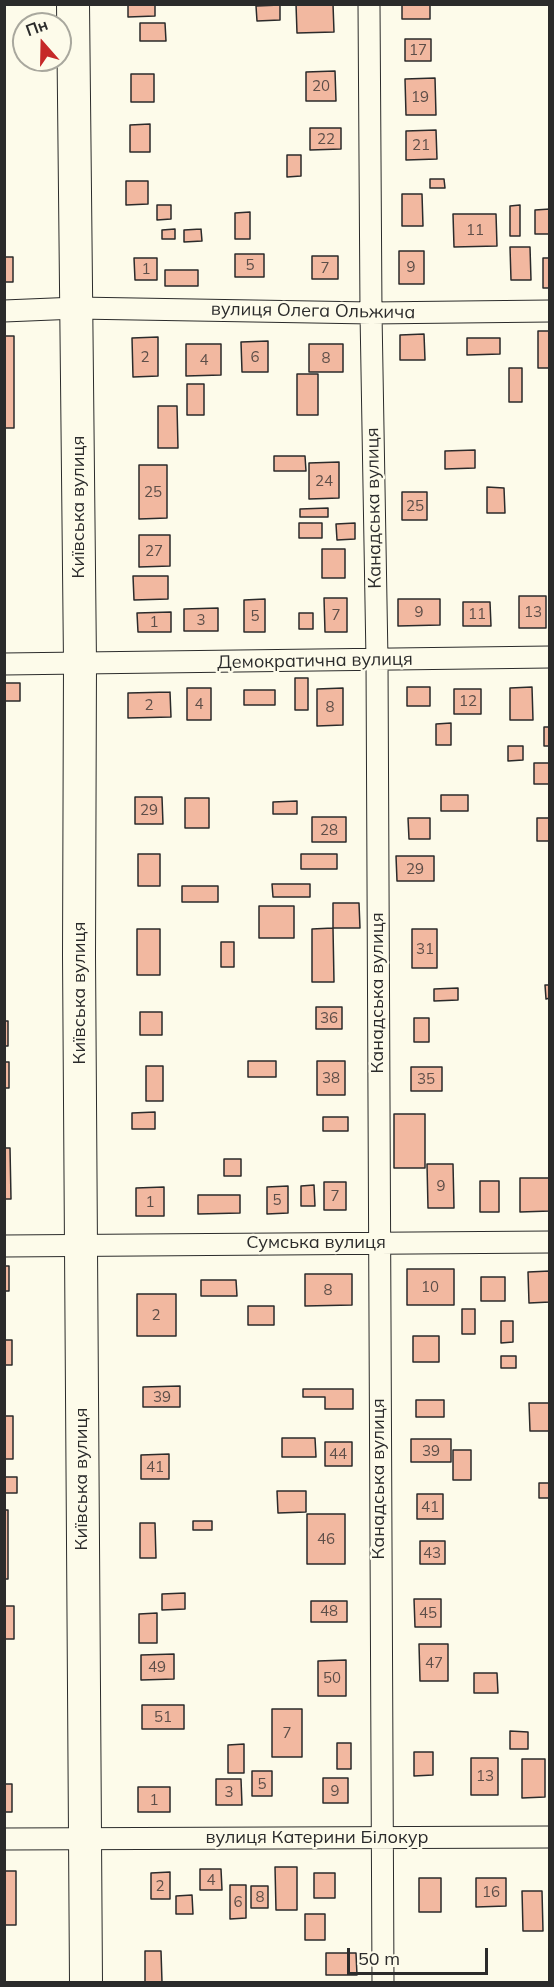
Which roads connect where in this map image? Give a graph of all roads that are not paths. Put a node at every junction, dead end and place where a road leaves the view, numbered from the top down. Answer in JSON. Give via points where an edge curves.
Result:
{"nodes":[{"id":1,"x":73,"y":4,"type":"edge"},
{"id":2,"x":369,"y":4,"type":"edge"},
{"id":3,"x":77,"y":308,"type":"junction"},
{"id":4,"x":4,"y":311,"type":"edge"},
{"id":5,"x":549,"y":311,"type":"edge"},
{"id":6,"x":371,"y":313,"type":"junction"},
{"id":7,"x":549,"y":657,"type":"edge"},
{"id":8,"x":377,"y":660,"type":"junction"},
{"id":9,"x":80,"y":663,"type":"junction"},
{"id":10,"x":4,"y":664,"type":"edge"},
{"id":11,"x":378,"y":1242,"type":"junction"},
{"id":12,"x":549,"y":1242,"type":"edge"},
{"id":13,"x":82,"y":1245,"type":"junction"},
{"id":14,"x":4,"y":1246,"type":"edge"},
{"id":15,"x":549,"y":1837,"type":"edge"},
{"id":16,"x":86,"y":1838,"type":"junction"},
{"id":17,"x":4,"y":1839,"type":"edge"},
{"id":18,"x":381,"y":1839,"type":"junction"},
{"id":19,"x":86,"y":1983,"type":"edge"},
{"id":20,"x":383,"y":1983,"type":"edge"}],
"edges":[{"from":1,"to":3,"type":"highway","name":"Київська вулиця"},
{"from":2,"to":6,"type":"street","name":"Канадська вулиця"},
{"from":3,"to":4,"type":"street","name":"вулиця Олега Ольжича"},
{"from":3,"to":6,"type":"street","name":"вулиця Олега Ольжича"},
{"from":3,"to":9,"type":"highway","name":"Київська вулиця"},
{"from":5,"to":6,"type":"street","name":"вулиця Олега Ольжича"},
{"from":6,"to":8,"type":"street","name":"Канадська вулиця"},
{"from":7,"to":8,"type":"street","name":"Демократична вулиця"},
{"from":8,"to":9,"type":"street","name":"Демократична вулиця"},
{"from":8,"to":11,"type":"street","name":"Канадська вулиця"},
{"from":9,"to":10,"type":"street","name":"Демократична вулиця"},
{"from":9,"to":13,"type":"highway","name":"Київська вулиця"},
{"from":11,"to":12,"type":"street","name":"Сумська вулиця"},
{"from":11,"to":13,"type":"street","name":"Сумська вулиця"},
{"from":11,"to":18,"type":"street","name":"Канадська вулиця"},
{"from":13,"to":14,"type":"street","name":"Сумська вулиця"},
{"from":13,"to":16,"type":"highway","name":"Київська вулиця"},
{"from":15,"to":18,"type":"street","name":"вулиця Катерини Білокур"},
{"from":16,"to":17,"type":"street","name":"вулиця Катерини Білокур"},
{"from":16,"to":18,"type":"street","name":"вулиця Катерини Білокур"},
{"from":16,"to":19,"type":"highway","name":"Київська вулиця"},
{"from":18,"to":20,"type":"street","name":"Канадська вулиця"}]}
